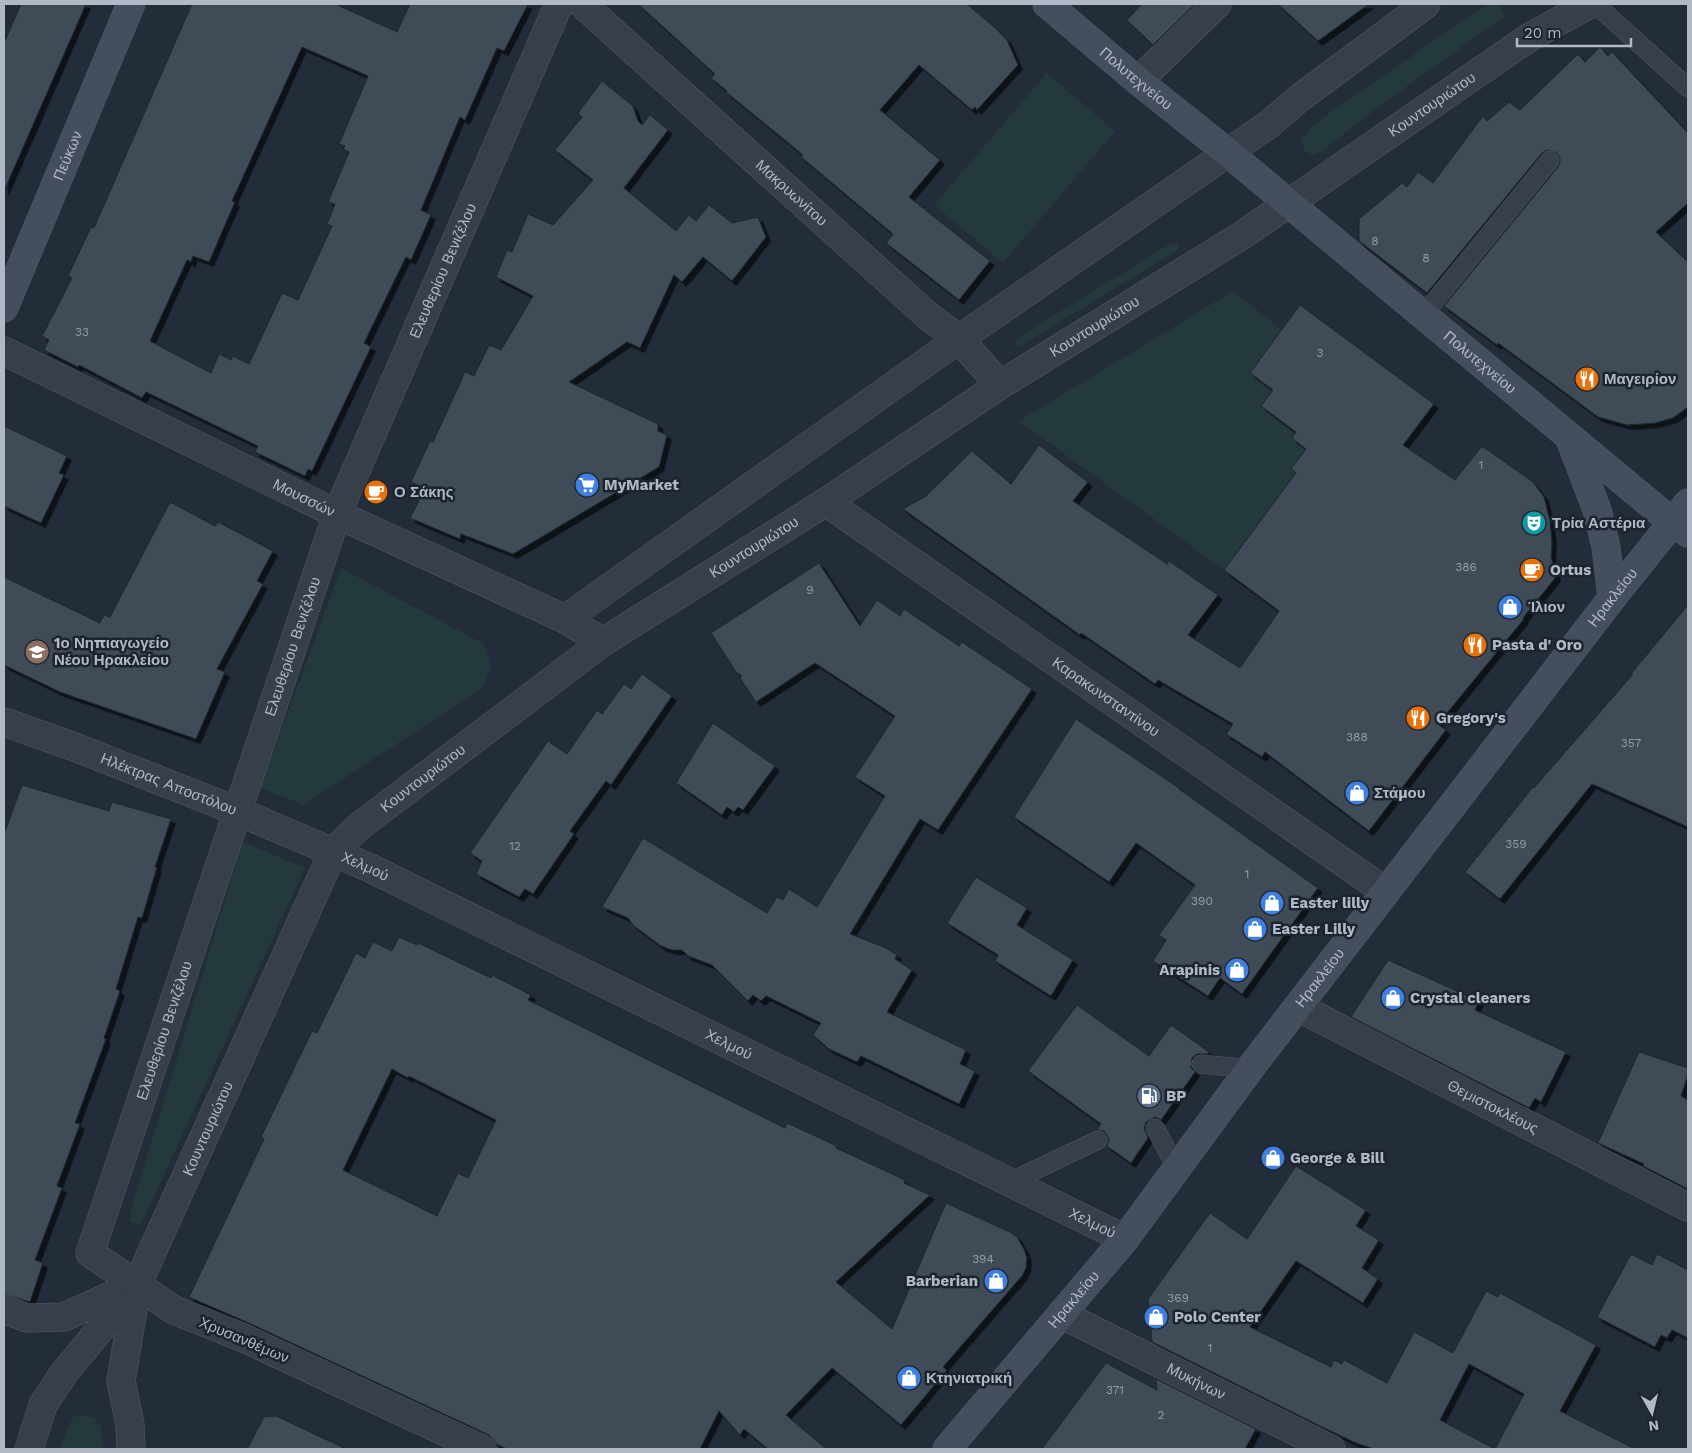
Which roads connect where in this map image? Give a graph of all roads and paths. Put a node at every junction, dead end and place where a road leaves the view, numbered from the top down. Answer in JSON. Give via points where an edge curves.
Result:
{"nodes":[{"id":1,"x":131,"y":4,"type":"edge"},
{"id":2,"x":558,"y":4,"type":"edge"},
{"id":3,"x":582,"y":4,"type":"edge"},
{"id":4,"x":1047,"y":4,"type":"edge"},
{"id":5,"x":1217,"y":4,"type":"edge"},
{"id":6,"x":1426,"y":4,"type":"edge"},
{"id":7,"x":1590,"y":4,"type":"edge"},
{"id":8,"x":1595,"y":4,"type":"edge"},
{"id":9,"x":1138,"y":81,"type":"junction"},
{"id":10,"x":1688,"y":88,"type":"edge"},
{"id":11,"x":1227,"y":152,"type":"junction"},
{"id":12,"x":1550,"y":160,"type":"dead end"},
{"id":13,"x":1289,"y":203,"type":"junction"},
{"id":14,"x":4,"y":308,"type":"edge"},
{"id":15,"x":1423,"y":315,"type":"junction"},
{"id":16,"x":958,"y":339,"type":"junction"},
{"id":17,"x":4,"y":351,"type":"edge"},
{"id":18,"x":1000,"y":385,"type":"junction"},
{"id":19,"x":1568,"y":436,"type":"junction"},
{"id":20,"x":826,"y":502,"type":"junction"},
{"id":21,"x":337,"y":514,"type":"junction"},
{"id":22,"x":1683,"y":520,"type":"edge"},
{"id":23,"x":1612,"y":598,"type":"junction"},
{"id":24,"x":565,"y":619,"type":"junction"},
{"id":25,"x":604,"y":642,"type":"junction"},
{"id":26,"x":4,"y":722,"type":"edge"},
{"id":27,"x":236,"y":811,"type":"junction"},
{"id":28,"x":333,"y":852,"type":"junction"},
{"id":29,"x":1386,"y":892,"type":"junction"},
{"id":30,"x":1298,"y":1007,"type":"junction"},
{"id":31,"x":1201,"y":1064,"type":"dead end"},
{"id":32,"x":1250,"y":1069,"type":"junction"},
{"id":33,"x":1155,"y":1128,"type":"dead end"},
{"id":34,"x":1098,"y":1140,"type":"dead end"},
{"id":35,"x":1177,"y":1169,"type":"junction"},
{"id":36,"x":1010,"y":1182,"type":"junction"},
{"id":37,"x":1688,"y":1207,"type":"edge"},
{"id":38,"x":1125,"y":1239,"type":"junction"},
{"id":39,"x":137,"y":1285,"type":"junction"},
{"id":40,"x":4,"y":1309,"type":"edge"},
{"id":41,"x":1061,"y":1314,"type":"junction"},
{"id":42,"x":29,"y":1449,"type":"edge"},
{"id":43,"x":131,"y":1449,"type":"edge"},
{"id":44,"x":482,"y":1449,"type":"edge"},
{"id":45,"x":947,"y":1449,"type":"edge"},
{"id":46,"x":1331,"y":1449,"type":"edge"}],
"edges":[{"from":1,"to":14,"type":"main road","name":"Πεύκων"},
{"from":2,"to":21,"type":"street","name":"Ελευθερίου Βενιζέλου"},
{"from":3,"to":16,"type":"street","name":"Μακρυωνίτου","via":[[928,316]]},
{"from":4,"to":9,"type":"main road","name":"Πολυτεχνείου"},
{"from":5,"to":9,"type":"street"},
{"from":6,"to":11,"type":"street","via":[[1268,125]]},
{"from":7,"to":13,"type":"street","name":"Κουντουριώτου","via":[[1530,37]]},
{"from":8,"to":10,"type":"lane"},
{"from":9,"to":11,"type":"main road","name":"Πολυτεχνείου"},
{"from":11,"to":13,"type":"main road","name":"Πολυτεχνείου"},
{"from":11,"to":16,"type":"street"},
{"from":12,"to":15,"type":"lane"},
{"from":13,"to":15,"type":"main road","name":"Πολυτεχνείου"},
{"from":13,"to":18,"type":"street","name":"Κουντουριώτου"},
{"from":15,"to":19,"type":"main road","name":"Πολυτεχνείου"},
{"from":16,"to":18,"type":"street","name":"Μακρυωνίτου"},
{"from":16,"to":24,"type":"street"},
{"from":17,"to":21,"type":"street","name":"Μουσσών"},
{"from":18,"to":20,"type":"street","name":"Κουντουριώτου"},
{"from":19,"to":22,"type":"main road","name":"Πολυτεχνείου"},
{"from":19,"to":23,"type":"main road","via":[[1597,510],[1606,546]]},
{"from":20,"to":25,"type":"street","name":"Κουντουριώτου"},
{"from":20,"to":29,"type":"street","name":"Καρακωνσταντίνου"},
{"from":21,"to":24,"type":"street","name":"Μουσσών"},
{"from":21,"to":27,"type":"street","name":"Ελευθερίου Βενιζέλου"},
{"from":22,"to":23,"type":"main road","name":"Ηρακλείου"},
{"from":23,"to":29,"type":"main road","name":"Ηρακλείου"},
{"from":24,"to":25,"type":"street","name":"Μουσσών"},
{"from":25,"to":28,"type":"street","name":"Κουντουριώτου","via":[[357,828]]},
{"from":26,"to":27,"type":"street","name":"Ηλέκτρας Αποστόλου"},
{"from":27,"to":28,"type":"street","name":"Ηλέκτρας Αποστόλου"},
{"from":27,"to":39,"type":"street","name":"Ελευθερίου Βενιζέλου","via":[[90,1253]]},
{"from":28,"to":36,"type":"street","name":"Χελμού"},
{"from":28,"to":39,"type":"street","name":"Κουντουριώτου"},
{"from":29,"to":30,"type":"main road","name":"Ηρακλείου"},
{"from":30,"to":32,"type":"main road","name":"Ηρακλείου"},
{"from":30,"to":37,"type":"street","name":"Θεμιστοκλέους"},
{"from":31,"to":32,"type":"lane"},
{"from":32,"to":35,"type":"main road","name":"Ηρακλείου"},
{"from":33,"to":35,"type":"lane"},
{"from":34,"to":36,"type":"lane"},
{"from":35,"to":38,"type":"main road","name":"Ηρακλείου"},
{"from":36,"to":38,"type":"street","name":"Χελμού"},
{"from":38,"to":41,"type":"main road","name":"Ηρακλείου"},
{"from":39,"to":40,"type":"street","via":[[64,1317],[26,1318]]},
{"from":39,"to":42,"type":"street","via":[[64,1373],[43,1405]]},
{"from":39,"to":43,"type":"street","via":[[121,1381],[130,1425]]},
{"from":39,"to":44,"type":"street","name":"Χρυσανθέμων","via":[[174,1310],[244,1338]]},
{"from":41,"to":45,"type":"main road","name":"Ηρακλείου"},
{"from":41,"to":46,"type":"street","name":"Μυκήνων"}]}
